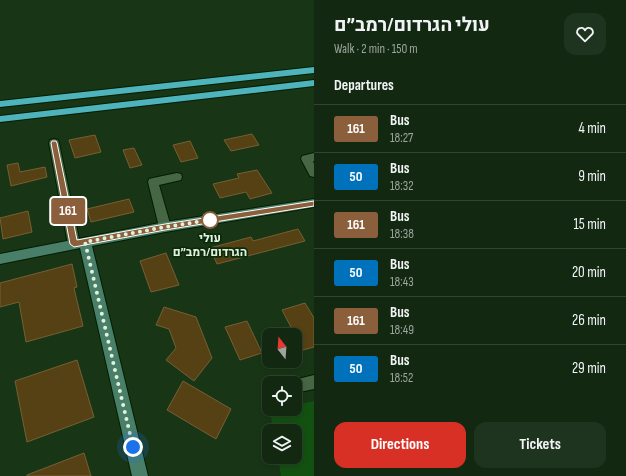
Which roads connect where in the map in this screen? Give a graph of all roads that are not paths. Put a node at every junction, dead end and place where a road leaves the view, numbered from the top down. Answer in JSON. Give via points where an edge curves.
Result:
{"nodes":[{"id":1,"x":314,"y":70,"type":"edge"},
{"id":2,"x":314,"y":83,"type":"edge"},
{"id":3,"x":0,"y":104,"type":"edge"},
{"id":4,"x":0,"y":119,"type":"edge"},
{"id":5,"x":54,"y":143,"type":"dead end"},
{"id":6,"x":314,"y":158,"type":"edge"},
{"id":7,"x":314,"y":173,"type":"edge"},
{"id":8,"x":177,"y":177,"type":"dead end"},
{"id":9,"x":314,"y":204,"type":"edge"},
{"id":10,"x":165,"y":227,"type":"junction"},
{"id":11,"x":80,"y":243,"type":"junction"},
{"id":12,"x":0,"y":259,"type":"edge"},
{"id":13,"x":314,"y":382,"type":"edge"},
{"id":14,"x":302,"y":385,"type":"edge"},
{"id":15,"x":140,"y":476,"type":"edge"}],
"edges":[{"from":1,"to":3,"type":"highway"},
{"from":2,"to":4,"type":"highway"},
{"from":5,"to":11,"type":"street"},
{"from":6,"to":7,"type":"street","via":[[306,159]]},
{"from":8,"to":10,"type":"street","via":[[152,182]]},
{"from":9,"to":10,"type":"street"},
{"from":10,"to":11,"type":"street"},
{"from":11,"to":12,"type":"street"},
{"from":11,"to":15,"type":"street"},
{"from":13,"to":14,"type":"street"}]}
